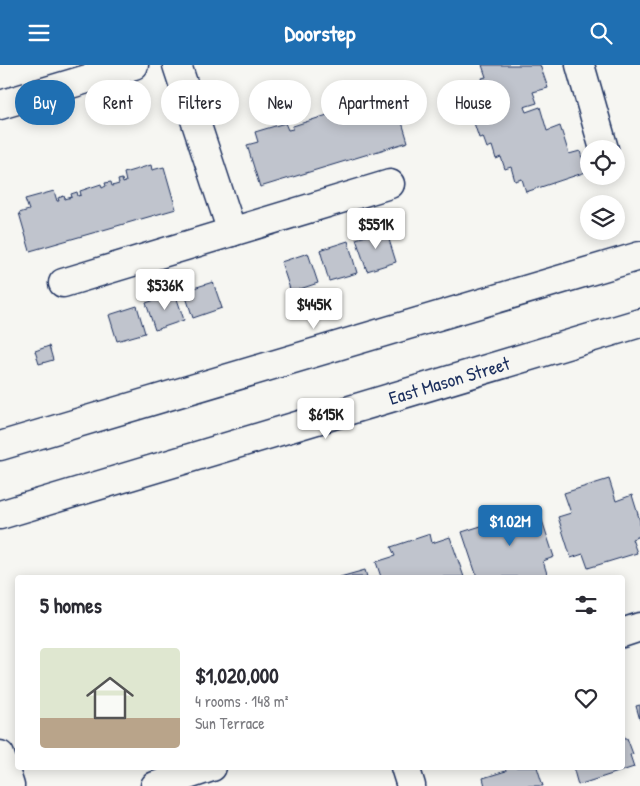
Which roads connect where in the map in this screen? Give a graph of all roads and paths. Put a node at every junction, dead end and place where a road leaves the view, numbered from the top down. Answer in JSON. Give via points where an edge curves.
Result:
{"nodes":[{"id":1,"x":134,"y":65,"type":"edge"},
{"id":2,"x":177,"y":65,"type":"edge"},
{"id":3,"x":580,"y":65,"type":"edge"},
{"id":4,"x":0,"y":105,"type":"edge"},
{"id":5,"x":601,"y":140,"type":"edge"},
{"id":6,"x":390,"y":184,"type":"dead end"},
{"id":7,"x":232,"y":232,"type":"junction"},
{"id":8,"x":640,"y":255,"type":"edge"},
{"id":9,"x":63,"y":283,"type":"dead end"},
{"id":10,"x":640,"y":323,"type":"edge"},
{"id":11,"x":0,"y":446,"type":"edge"},
{"id":12,"x":0,"y":515,"type":"edge"},
{"id":13,"x":640,"y":627,"type":"edge"},
{"id":14,"x":625,"y":632,"type":"edge"},
{"id":15,"x":0,"y":755,"type":"edge"},
{"id":16,"x":203,"y":770,"type":"edge"},
{"id":17,"x":406,"y":770,"type":"edge"},
{"id":18,"x":10,"y":786,"type":"edge"},
{"id":19,"x":155,"y":786,"type":"edge"},
{"id":20,"x":411,"y":786,"type":"edge"}],
"edges":[{"from":1,"to":4,"type":"main road"},
{"from":2,"to":7,"type":"main road"},
{"from":3,"to":5,"type":"main road"},
{"from":6,"to":7,"type":"main road"},
{"from":7,"to":9,"type":"main road"},
{"from":8,"to":11,"type":"main road"},
{"from":10,"to":12,"type":"main road","name":"East Mason Street"},
{"from":13,"to":14,"type":"main road"},
{"from":15,"to":18,"type":"main road"},
{"from":16,"to":19,"type":"main road"},
{"from":17,"to":20,"type":"main road"}]}
